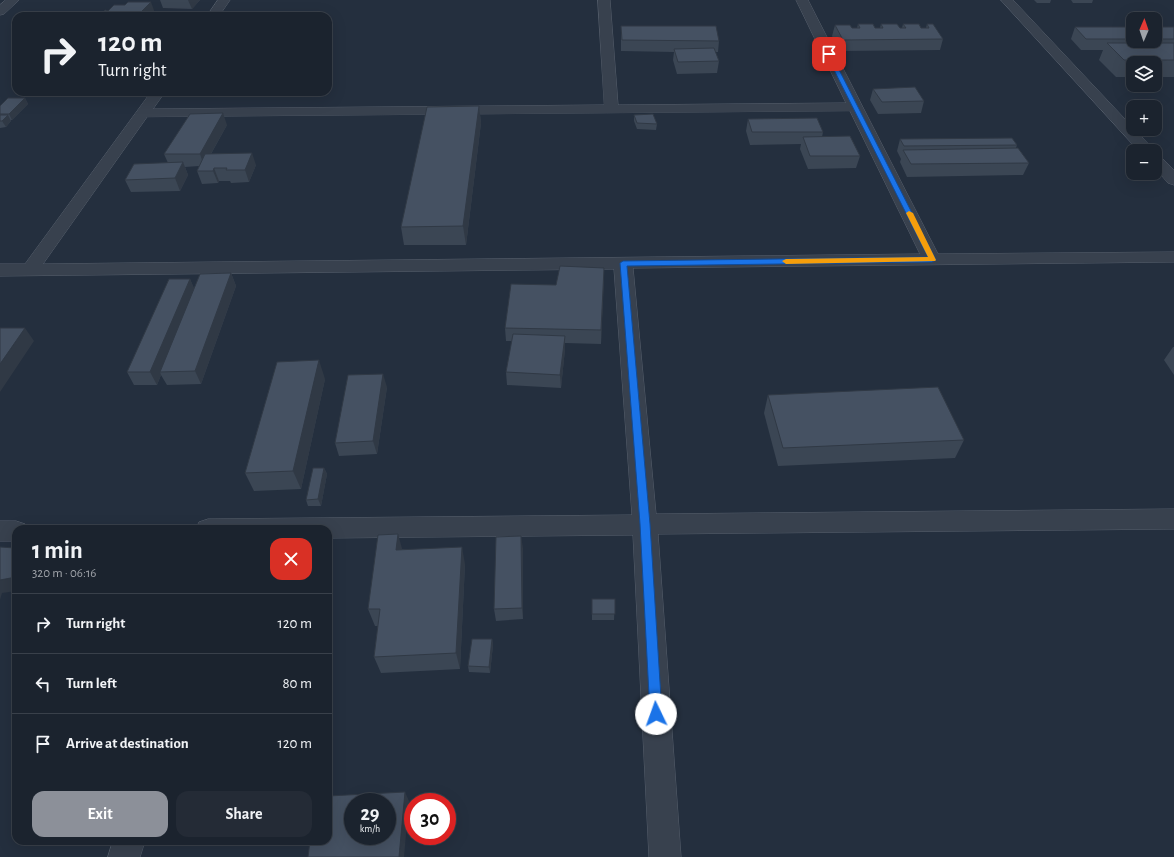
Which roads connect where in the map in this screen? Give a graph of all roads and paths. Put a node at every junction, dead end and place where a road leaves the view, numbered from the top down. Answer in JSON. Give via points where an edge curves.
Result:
{"nodes":[{"id":1,"x":13,"y":0,"type":"edge"},
{"id":2,"x":224,"y":0,"type":"edge"},
{"id":3,"x":604,"y":0,"type":"edge"},
{"id":4,"x":802,"y":0,"type":"edge"},
{"id":5,"x":1007,"y":0,"type":"edge"},
{"id":6,"x":0,"y":11,"type":"edge"},
{"id":7,"x":216,"y":12,"type":"edge"},
{"id":8,"x":155,"y":96,"type":"edge"},
{"id":9,"x":856,"y":107,"type":"junction"},
{"id":10,"x":611,"y":109,"type":"junction"},
{"id":11,"x":143,"y":113,"type":"junction"},
{"id":12,"x":1141,"y":144,"type":"edge"},
{"id":13,"x":1162,"y":167,"type":"edge"},
{"id":14,"x":1174,"y":180,"type":"edge"},
{"id":15,"x":1174,"y":257,"type":"edge"},
{"id":16,"x":932,"y":260,"type":"junction"},
{"id":17,"x":623,"y":263,"type":"junction"},
{"id":18,"x":0,"y":270,"type":"edge"},
{"id":19,"x":30,"y":270,"type":"junction"},
{"id":20,"x":1174,"y":519,"type":"edge"},
{"id":21,"x":645,"y":524,"type":"junction"},
{"id":22,"x":332,"y":528,"type":"edge"},
{"id":23,"x":0,"y":531,"type":"edge"},
{"id":24,"x":12,"y":531,"type":"edge"},
{"id":25,"x":128,"y":845,"type":"edge"},
{"id":26,"x":124,"y":857,"type":"edge"},
{"id":27,"x":665,"y":857,"type":"edge"}],
"edges":[{"from":1,"to":6,"type":"street"},
{"from":2,"to":7,"type":"street"},
{"from":3,"to":10,"type":"street"},
{"from":4,"to":9,"type":"street"},
{"from":5,"to":12,"type":"street"},
{"from":8,"to":11,"type":"street"},
{"from":9,"to":10,"type":"street"},
{"from":9,"to":16,"type":"street"},
{"from":10,"to":11,"type":"street"},
{"from":11,"to":19,"type":"street"},
{"from":13,"to":14,"type":"street"},
{"from":15,"to":16,"type":"street"},
{"from":16,"to":17,"type":"street"},
{"from":17,"to":19,"type":"street"},
{"from":17,"to":21,"type":"street"},
{"from":18,"to":19,"type":"street"},
{"from":20,"to":21,"type":"street"},
{"from":21,"to":22,"type":"street"},
{"from":21,"to":27,"type":"street"},
{"from":23,"to":24,"type":"street"},
{"from":25,"to":26,"type":"street"}]}
